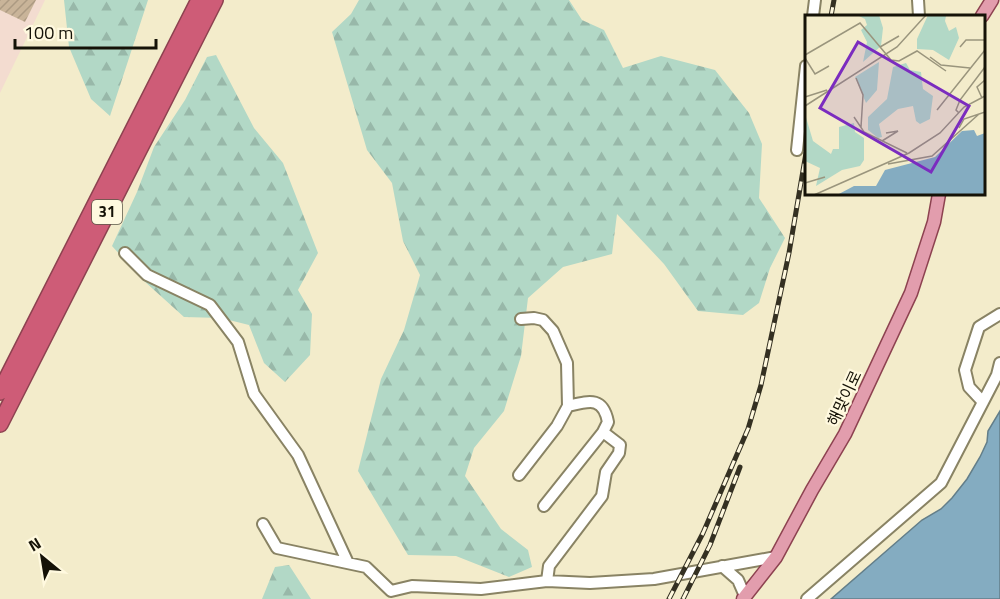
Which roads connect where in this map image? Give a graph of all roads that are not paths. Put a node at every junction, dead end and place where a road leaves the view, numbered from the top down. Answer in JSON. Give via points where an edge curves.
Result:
{"nodes":[{"id":1,"x":199,"y":0,"type":"edge"},
{"id":2,"x":215,"y":0,"type":"edge"},
{"id":3,"x":815,"y":0,"type":"edge"},
{"id":4,"x":918,"y":0,"type":"edge"},
{"id":5,"x":992,"y":0,"type":"edge"},
{"id":6,"x":813,"y":15,"type":"edge"},
{"id":7,"x":919,"y":15,"type":"edge"},
{"id":8,"x":983,"y":15,"type":"edge"},
{"id":9,"x":805,"y":83,"type":"edge"},
{"id":10,"x":797,"y":150,"type":"dead end"},
{"id":11,"x":939,"y":195,"type":"edge"},
{"id":12,"x":125,"y":253,"type":"dead end"},
{"id":13,"x":1000,"y":314,"type":"edge"},
{"id":14,"x":521,"y":319,"type":"dead end"},
{"id":15,"x":1000,"y":363,"type":"edge"},
{"id":16,"x":0,"y":392,"type":"edge"},
{"id":17,"x":983,"y":402,"type":"junction"},
{"id":18,"x":568,"y":406,"type":"junction"},
{"id":19,"x":0,"y":424,"type":"edge"},
{"id":20,"x":603,"y":432,"type":"junction"},
{"id":21,"x":519,"y":475,"type":"dead end"},
{"id":22,"x":544,"y":506,"type":"dead end"},
{"id":23,"x":263,"y":524,"type":"dead end"},
{"id":24,"x":776,"y":557,"type":"junction"},
{"id":25,"x":348,"y":563,"type":"junction"},
{"id":26,"x":722,"y":566,"type":"junction"},
{"id":27,"x":547,"y":581,"type":"junction"},
{"id":28,"x":744,"y":598,"type":"edge"},
{"id":29,"x":807,"y":599,"type":"edge"}],
"edges":[{"from":1,"to":16,"type":"highway","number":"31"},
{"from":2,"to":19,"type":"highway","number":"31"},
{"from":3,"to":6,"type":"street"},
{"from":4,"to":7,"type":"street"},
{"from":5,"to":8,"type":"main road"},
{"from":9,"to":10,"type":"street"},
{"from":11,"to":24,"type":"main road","name":"해맞이로","via":[[911,293],[845,434]]},
{"from":12,"to":25,"type":"street","via":[[147,275],[210,305],[238,342],[254,394],[298,454]]},
{"from":13,"to":17,"type":"street","via":[[979,327],[965,370],[969,387]]},
{"from":14,"to":18,"type":"street","via":[[543,320],[553,331],[567,363]]},
{"from":15,"to":17,"type":"street"},
{"from":17,"to":29,"type":"street","via":[[941,483]]},
{"from":18,"to":20,"type":"street","via":[[600,404],[608,422]]},
{"from":18,"to":21,"type":"street"},
{"from":20,"to":22,"type":"street"},
{"from":20,"to":27,"type":"street","via":[[620,445],[619,453],[606,472],[602,496],[549,566]]},
{"from":23,"to":25,"type":"street","via":[[277,548]]},
{"from":24,"to":26,"type":"street"},
{"from":24,"to":28,"type":"main road","name":"해맞이로"},
{"from":25,"to":27,"type":"street","via":[[366,567],[391,591],[412,586],[481,589]]},
{"from":26,"to":27,"type":"street","via":[[654,579],[590,584]]},
{"from":26,"to":28,"type":"street","via":[[738,580]]}]}
